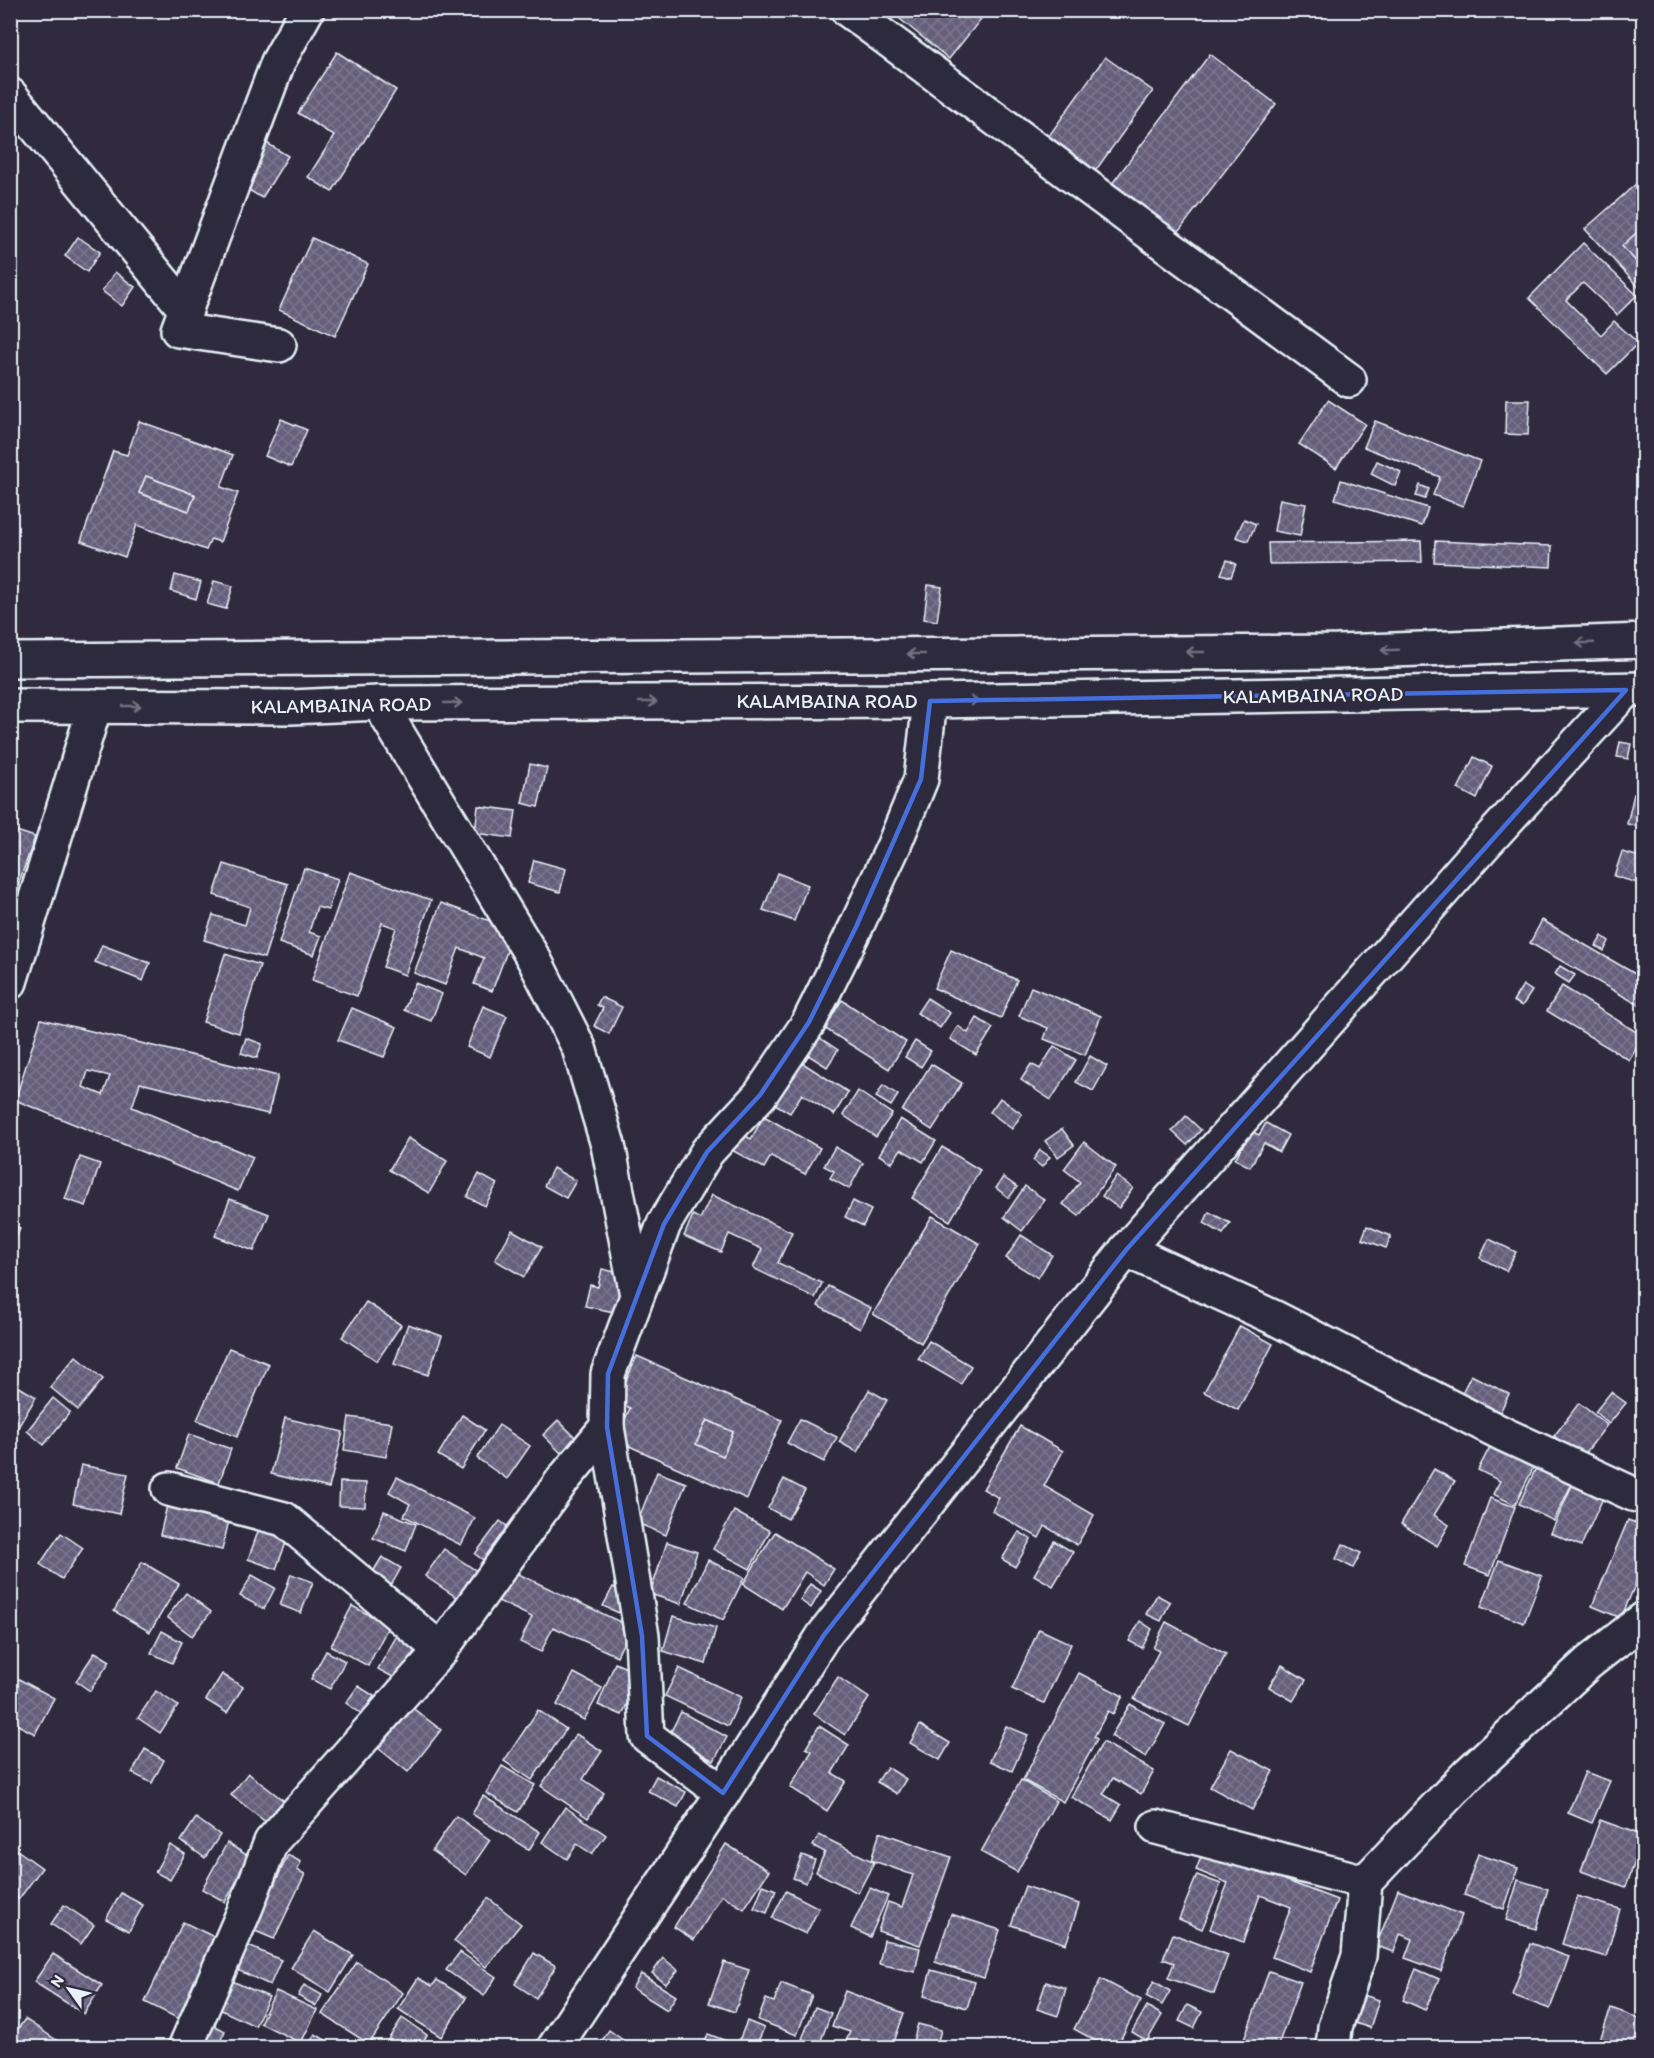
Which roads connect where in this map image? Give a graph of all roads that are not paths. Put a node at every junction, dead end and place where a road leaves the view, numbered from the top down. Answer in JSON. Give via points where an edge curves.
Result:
{"nodes":[{"id":1,"x":307,"y":10,"type":"edge"},
{"id":2,"x":848,"y":10,"type":"edge"},
{"id":3,"x":10,"y":95,"type":"edge"},
{"id":4,"x":186,"y":310,"type":"junction"},
{"id":5,"x":279,"y":345,"type":"dead end"},
{"id":6,"x":1349,"y":380,"type":"dead end"},
{"id":7,"x":1644,"y":641,"type":"edge"},
{"id":8,"x":10,"y":660,"type":"edge"},
{"id":9,"x":1635,"y":689,"type":"edge"},
{"id":10,"x":930,"y":701,"type":"junction"},
{"id":11,"x":379,"y":703,"type":"junction"},
{"id":12,"x":10,"y":706,"type":"edge"},
{"id":13,"x":95,"y":706,"type":"junction"},
{"id":14,"x":10,"y":982,"type":"edge"},
{"id":15,"x":1126,"y":1250,"type":"junction"},
{"id":16,"x":637,"y":1295,"type":"junction"},
{"id":17,"x":607,"y":1427,"type":"junction"},
{"id":18,"x":169,"y":1490,"type":"dead end"},
{"id":19,"x":1644,"y":1497,"type":"edge"},
{"id":20,"x":1644,"y":1619,"type":"edge"},
{"id":21,"x":441,"y":1650,"type":"junction"},
{"id":22,"x":723,"y":1793,"type":"junction"},
{"id":23,"x":1156,"y":1827,"type":"dead end"},
{"id":24,"x":1365,"y":1882,"type":"junction"},
{"id":25,"x":565,"y":2043,"type":"edge"},
{"id":26,"x":185,"y":2048,"type":"edge"},
{"id":27,"x":1333,"y":2048,"type":"edge"}],
"edges":[{"from":1,"to":4,"type":"street","via":[[278,62]]},
{"from":2,"to":6,"type":"street"},
{"from":3,"to":4,"type":"street"},
{"from":4,"to":5,"type":"street","via":[[178,330]]},
{"from":7,"to":8,"type":"street","one_way":true,"via":[[1325,652]]},
{"from":10,"to":9,"type":"street","name":"KALAMBAINA ROAD","one_way":true},
{"from":9,"to":15,"type":"street","via":[[1483,846]]},
{"from":11,"to":10,"type":"street","name":"KALAMBAINA ROAD","one_way":true},
{"from":10,"to":16,"type":"street","via":[[921,779],[856,927],[809,1022],[760,1095],[707,1152],[664,1224]]},
{"from":13,"to":11,"type":"street","name":"KALAMBAINA ROAD","one_way":true,"via":[[291,707]]},
{"from":11,"to":16,"type":"street","via":[[535,961],[579,1048],[608,1145]]},
{"from":12,"to":13,"type":"street","name":"KALAMBAINA ROAD"},
{"from":13,"to":14,"type":"street"},
{"from":15,"to":19,"type":"street","via":[[1273,1317],[1505,1435]]},
{"from":15,"to":22,"type":"street","via":[[824,1635]]},
{"from":16,"to":17,"type":"street","via":[[608,1374]]},
{"from":17,"to":21,"type":"street","via":[[562,1481]]},
{"from":17,"to":22,"type":"street","via":[[642,1636],[646,1736]]},
{"from":18,"to":21,"type":"street","via":[[284,1519]]},
{"from":20,"to":24,"type":"street","via":[[1588,1663],[1468,1774]]},
{"from":21,"to":26,"type":"street","via":[[272,1842]]},
{"from":22,"to":25,"type":"street"},
{"from":23,"to":24,"type":"street"},
{"from":24,"to":27,"type":"street","via":[[1359,1956],[1335,2027]]}]}
